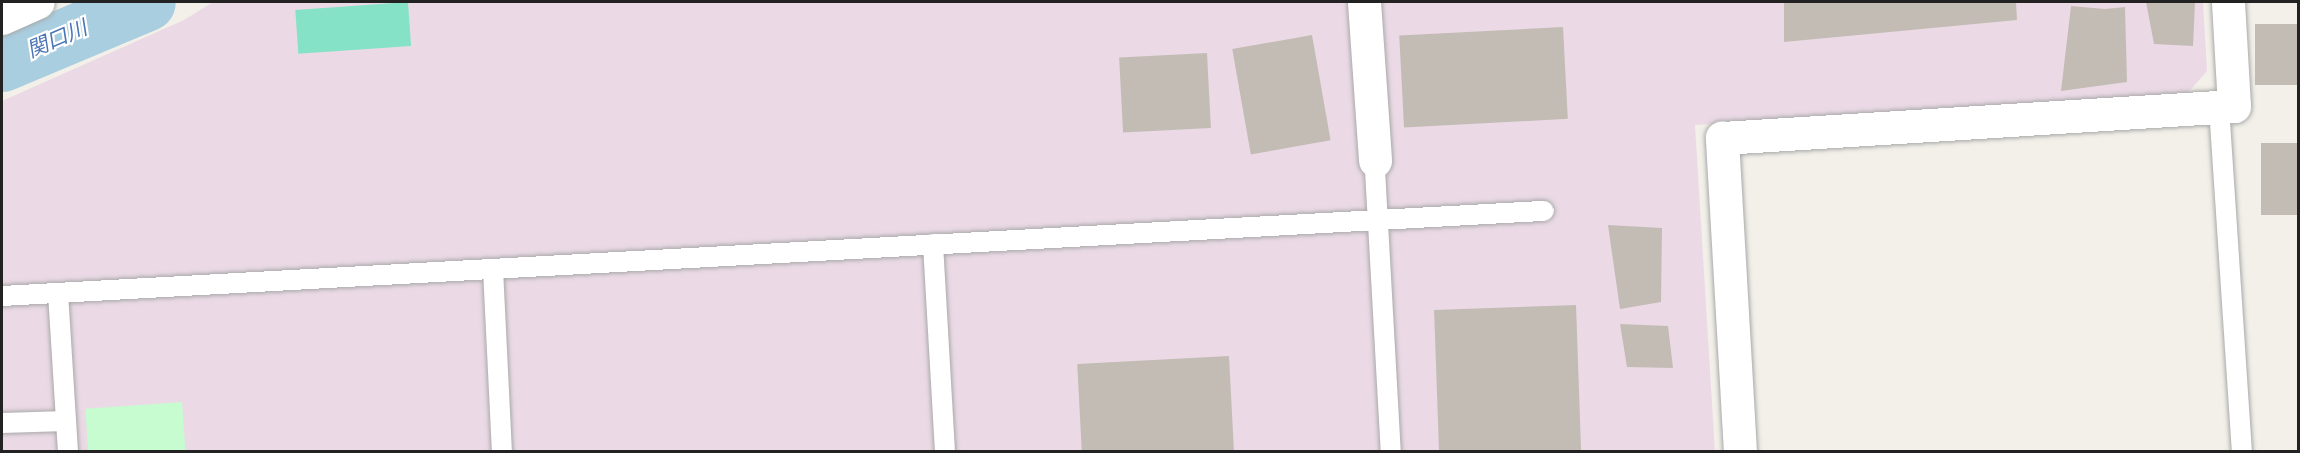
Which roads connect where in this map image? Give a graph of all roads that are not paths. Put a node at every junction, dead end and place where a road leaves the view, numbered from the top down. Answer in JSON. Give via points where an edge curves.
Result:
{"nodes":[{"id":1,"x":38,"y":2,"type":"edge"},
{"id":2,"x":1364,"y":2,"type":"edge"},
{"id":3,"x":2228,"y":2,"type":"edge"},
{"id":4,"x":2,"y":18,"type":"edge"},
{"id":5,"x":2219,"y":107,"type":"junction"},
{"id":6,"x":1373,"y":138,"type":"joint"},
{"id":7,"x":1544,"y":211,"type":"dead end"},
{"id":8,"x":1379,"y":220,"type":"junction"},
{"id":9,"x":933,"y":244,"type":"junction"},
{"id":10,"x":493,"y":269,"type":"junction"},
{"id":11,"x":58,"y":293,"type":"junction"},
{"id":12,"x":2,"y":296,"type":"edge"},
{"id":13,"x":66,"y":421,"type":"junction"},
{"id":14,"x":2,"y":423,"type":"edge"},
{"id":15,"x":68,"y":452,"type":"edge"},
{"id":16,"x":502,"y":452,"type":"edge"},
{"id":17,"x":945,"y":452,"type":"edge"},
{"id":18,"x":1391,"y":452,"type":"edge"},
{"id":19,"x":1740,"y":452,"type":"edge"},
{"id":20,"x":2242,"y":452,"type":"edge"}],
"edges":[{"from":1,"to":4,"type":"street"},
{"from":2,"to":6,"type":"street"},
{"from":3,"to":5,"type":"street","via":[[2234,106]]},
{"from":5,"to":19,"type":"street","via":[[1722,138]]},
{"from":5,"to":20,"type":"lane"},
{"from":6,"to":8,"type":"lane"},
{"from":7,"to":8,"type":"lane"},
{"from":8,"to":9,"type":"lane"},
{"from":8,"to":18,"type":"lane"},
{"from":9,"to":10,"type":"lane"},
{"from":9,"to":17,"type":"lane"},
{"from":10,"to":11,"type":"lane"},
{"from":10,"to":16,"type":"lane"},
{"from":11,"to":12,"type":"lane"},
{"from":11,"to":13,"type":"lane"},
{"from":13,"to":14,"type":"lane"},
{"from":13,"to":15,"type":"lane"}]}
